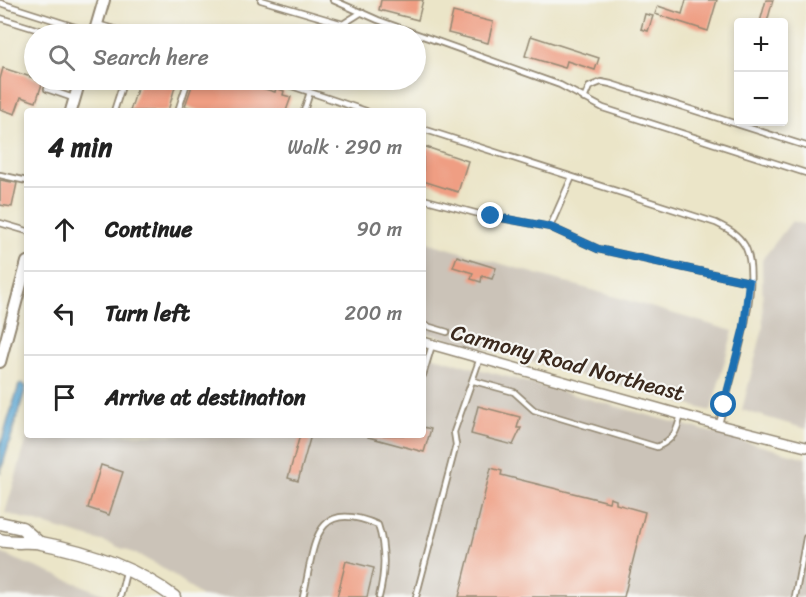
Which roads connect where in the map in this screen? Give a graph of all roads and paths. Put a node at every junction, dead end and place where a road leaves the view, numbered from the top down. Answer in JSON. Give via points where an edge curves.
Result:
{"nodes":[{"id":1,"x":104,"y":0,"type":"edge"},
{"id":2,"x":261,"y":0,"type":"edge"},
{"id":3,"x":333,"y":0,"type":"edge"},
{"id":4,"x":0,"y":3,"type":"edge"},
{"id":5,"x":362,"y":12,"type":"junction"},
{"id":6,"x":0,"y":18,"type":"edge"},
{"id":7,"x":74,"y":24,"type":"edge"},
{"id":8,"x":97,"y":24,"type":"edge"},
{"id":9,"x":395,"y":24,"type":"edge"},
{"id":10,"x":24,"y":25,"type":"edge"},
{"id":11,"x":426,"y":36,"type":"edge"},
{"id":12,"x":50,"y":90,"type":"edge"},
{"id":13,"x":77,"y":90,"type":"edge"},
{"id":14,"x":121,"y":90,"type":"edge"},
{"id":15,"x":185,"y":90,"type":"edge"},
{"id":16,"x":304,"y":90,"type":"edge"},
{"id":17,"x":310,"y":92,"type":"junction"},
{"id":18,"x":75,"y":98,"type":"junction"},
{"id":19,"x":584,"y":99,"type":"junction"},
{"id":20,"x":72,"y":108,"type":"edge"},
{"id":21,"x":115,"y":108,"type":"edge"},
{"id":22,"x":179,"y":108,"type":"edge"},
{"id":23,"x":305,"y":108,"type":"edge"},
{"id":24,"x":357,"y":108,"type":"edge"},
{"id":25,"x":426,"y":130,"type":"edge"},
{"id":26,"x":806,"y":146,"type":"edge"},
{"id":27,"x":806,"y":173,"type":"edge"},
{"id":28,"x":0,"y":175,"type":"edge"},
{"id":29,"x":572,"y":177,"type":"junction"},
{"id":30,"x":24,"y":180,"type":"edge"},
{"id":31,"x":426,"y":200,"type":"edge"},
{"id":32,"x":0,"y":224,"type":"edge"},
{"id":33,"x":550,"y":227,"type":"junction"},
{"id":34,"x":24,"y":230,"type":"edge"},
{"id":35,"x":24,"y":273,"type":"edge"},
{"id":36,"x":749,"y":282,"type":"junction"},
{"id":37,"x":426,"y":326,"type":"edge"},
{"id":38,"x":447,"y":332,"type":"dead end"},
{"id":39,"x":427,"y":344,"type":"edge"},
{"id":40,"x":480,"y":358,"type":"junction"},
{"id":41,"x":0,"y":362,"type":"edge"},
{"id":42,"x":474,"y":381,"type":"junction"},
{"id":43,"x":681,"y":413,"type":"junction"},
{"id":44,"x":719,"y":423,"type":"junction"},
{"id":45,"x":806,"y":447,"type":"edge"},
{"id":46,"x":1,"y":523,"type":"edge"},
{"id":47,"x":806,"y":538,"type":"edge"},
{"id":48,"x":0,"y":540,"type":"edge"},
{"id":49,"x":38,"y":542,"type":"junction"},
{"id":50,"x":127,"y":569,"type":"junction"},
{"id":51,"x":120,"y":597,"type":"edge"},
{"id":52,"x":174,"y":597,"type":"edge"},
{"id":53,"x":303,"y":597,"type":"edge"},
{"id":54,"x":379,"y":597,"type":"edge"},
{"id":55,"x":416,"y":597,"type":"edge"},
{"id":56,"x":795,"y":597,"type":"edge"}],
"edges":[{"from":1,"to":8,"type":"street"},
{"from":2,"to":5,"type":"lane","via":[[343,24]]},
{"from":3,"to":5,"type":"lane"},
{"from":4,"to":7,"type":"lane"},
{"from":5,"to":9,"type":"lane"},
{"from":6,"to":10,"type":"lane"},
{"from":11,"to":19,"type":"lane","via":[[560,85]]},
{"from":12,"to":18,"type":"lane"},
{"from":13,"to":18,"type":"street"},
{"from":14,"to":21,"type":"lane"},
{"from":15,"to":22,"type":"lane"},
{"from":16,"to":17,"type":"lane"},
{"from":17,"to":23,"type":"lane"},
{"from":17,"to":24,"type":"lane"},
{"from":18,"to":20,"type":"street"},
{"from":19,"to":26,"type":"lane","via":[[589,87],[600,82],[611,84]]},
{"from":19,"to":27,"type":"lane"},
{"from":25,"to":29,"type":"lane"},
{"from":28,"to":30,"type":"lane"},
{"from":29,"to":33,"type":"lane"},
{"from":29,"to":36,"type":"lane","via":[[729,229],[745,246],[751,266]]},
{"from":31,"to":33,"type":"lane"},
{"from":32,"to":34,"type":"lane"},
{"from":33,"to":36,"type":"lane","via":[[598,249]]},
{"from":35,"to":41,"type":"street"},
{"from":36,"to":44,"type":"lane","via":[[744,327]]},
{"from":37,"to":38,"type":"lane"},
{"from":39,"to":40,"type":"street","name":"Carmony Road Northeast"},
{"from":40,"to":42,"type":"lane"},
{"from":40,"to":43,"type":"street","name":"Carmony Road Northeast"},
{"from":42,"to":43,"type":"lane","via":[[514,392],[534,410],[657,447],[677,432]]},
{"from":42,"to":55,"type":"lane","via":[[454,432],[456,445]]},
{"from":43,"to":44,"type":"street","name":"Carmony Road Northeast"},
{"from":44,"to":45,"type":"street","name":"Carmony Road Northeast"},
{"from":46,"to":49,"type":"main road","via":[[22,528]]},
{"from":47,"to":56,"type":"lane"},
{"from":48,"to":49,"type":"main road","via":[[17,544]]},
{"from":49,"to":50,"type":"main road"},
{"from":50,"to":51,"type":"lane"},
{"from":50,"to":52,"type":"main road"},
{"from":53,"to":54,"type":"lane","via":[[318,533],[324,523],[339,515],[378,525],[384,576]]}]}
